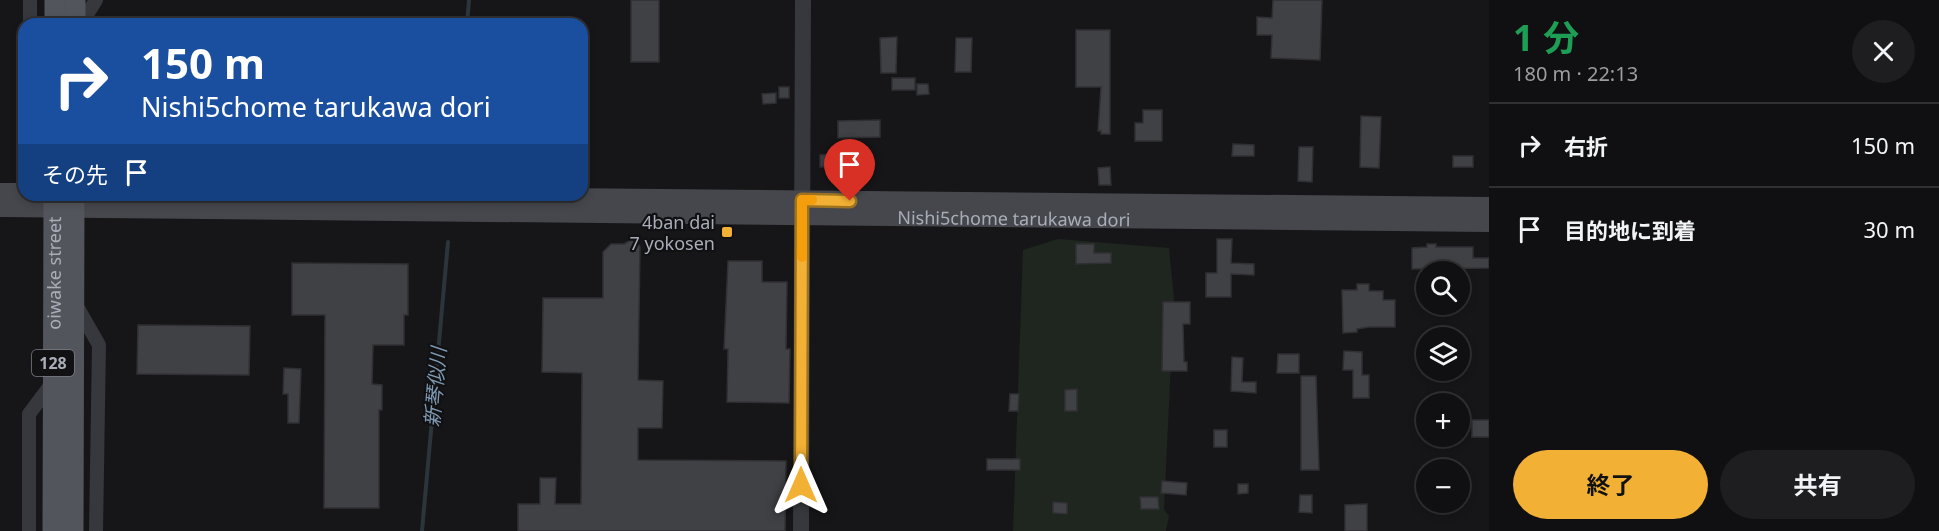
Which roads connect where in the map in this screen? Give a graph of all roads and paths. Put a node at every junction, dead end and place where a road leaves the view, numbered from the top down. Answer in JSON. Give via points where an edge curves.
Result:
{"nodes":[{"id":1,"x":30,"y":0,"type":"edge"},
{"id":2,"x":55,"y":0,"type":"edge"},
{"id":3,"x":75,"y":0,"type":"edge"},
{"id":4,"x":96,"y":0,"type":"edge"},
{"id":5,"x":803,"y":0,"type":"edge"},
{"id":6,"x":30,"y":18,"type":"edge"},
{"id":7,"x":55,"y":18,"type":"edge"},
{"id":8,"x":75,"y":18,"type":"edge"},
{"id":9,"x":85,"y":18,"type":"edge"},
{"id":10,"x":0,"y":192,"type":"edge"},
{"id":11,"x":18,"y":192,"type":"edge"},
{"id":12,"x":53,"y":201,"type":"edge"},
{"id":13,"x":551,"y":201,"type":"edge"},
{"id":14,"x":74,"y":202,"type":"edge"},
{"id":15,"x":1489,"y":206,"type":"edge"},
{"id":16,"x":0,"y":207,"type":"edge"},
{"id":17,"x":802,"y":209,"type":"junction"},
{"id":18,"x":1489,"y":223,"type":"edge"},
{"id":19,"x":74,"y":302,"type":"junction"},
{"id":20,"x":53,"y":382,"type":"junction"},
{"id":21,"x":28,"y":531,"type":"edge"},
{"id":22,"x":52,"y":531,"type":"edge"},
{"id":23,"x":73,"y":531,"type":"edge"},
{"id":24,"x":96,"y":531,"type":"edge"},
{"id":25,"x":801,"y":531,"type":"edge"}],
"edges":[{"from":1,"to":6,"type":"street"},
{"from":2,"to":7,"type":"main road"},
{"from":3,"to":8,"type":"main road"},
{"from":4,"to":9,"type":"street"},
{"from":5,"to":17,"type":"street"},
{"from":10,"to":11,"type":"main road"},
{"from":12,"to":14,"type":"main road","name":"Nishi5chome tarukawa dori"},
{"from":12,"to":16,"type":"main road","name":"Nishi5chome tarukawa dori"},
{"from":12,"to":20,"type":"main road","name":"oiwake street","number":"128"},
{"from":13,"to":17,"type":"main road","name":"Nishi5chome tarukawa dori"},
{"from":14,"to":17,"type":"main road","name":"Nishi5chome tarukawa dori"},
{"from":14,"to":19,"type":"main road","number":"128"},
{"from":15,"to":17,"type":"main road","name":"Nishi5chome tarukawa dori"},
{"from":17,"to":18,"type":"main road","name":"Nishi5chome tarukawa dori"},
{"from":17,"to":25,"type":"street"},
{"from":19,"to":23,"type":"main road","number":"128"},
{"from":19,"to":24,"type":"street","via":[[99,345]]},
{"from":20,"to":21,"type":"street","via":[[29,414]]},
{"from":20,"to":22,"type":"main road","name":"oiwake street","number":"128"}]}
